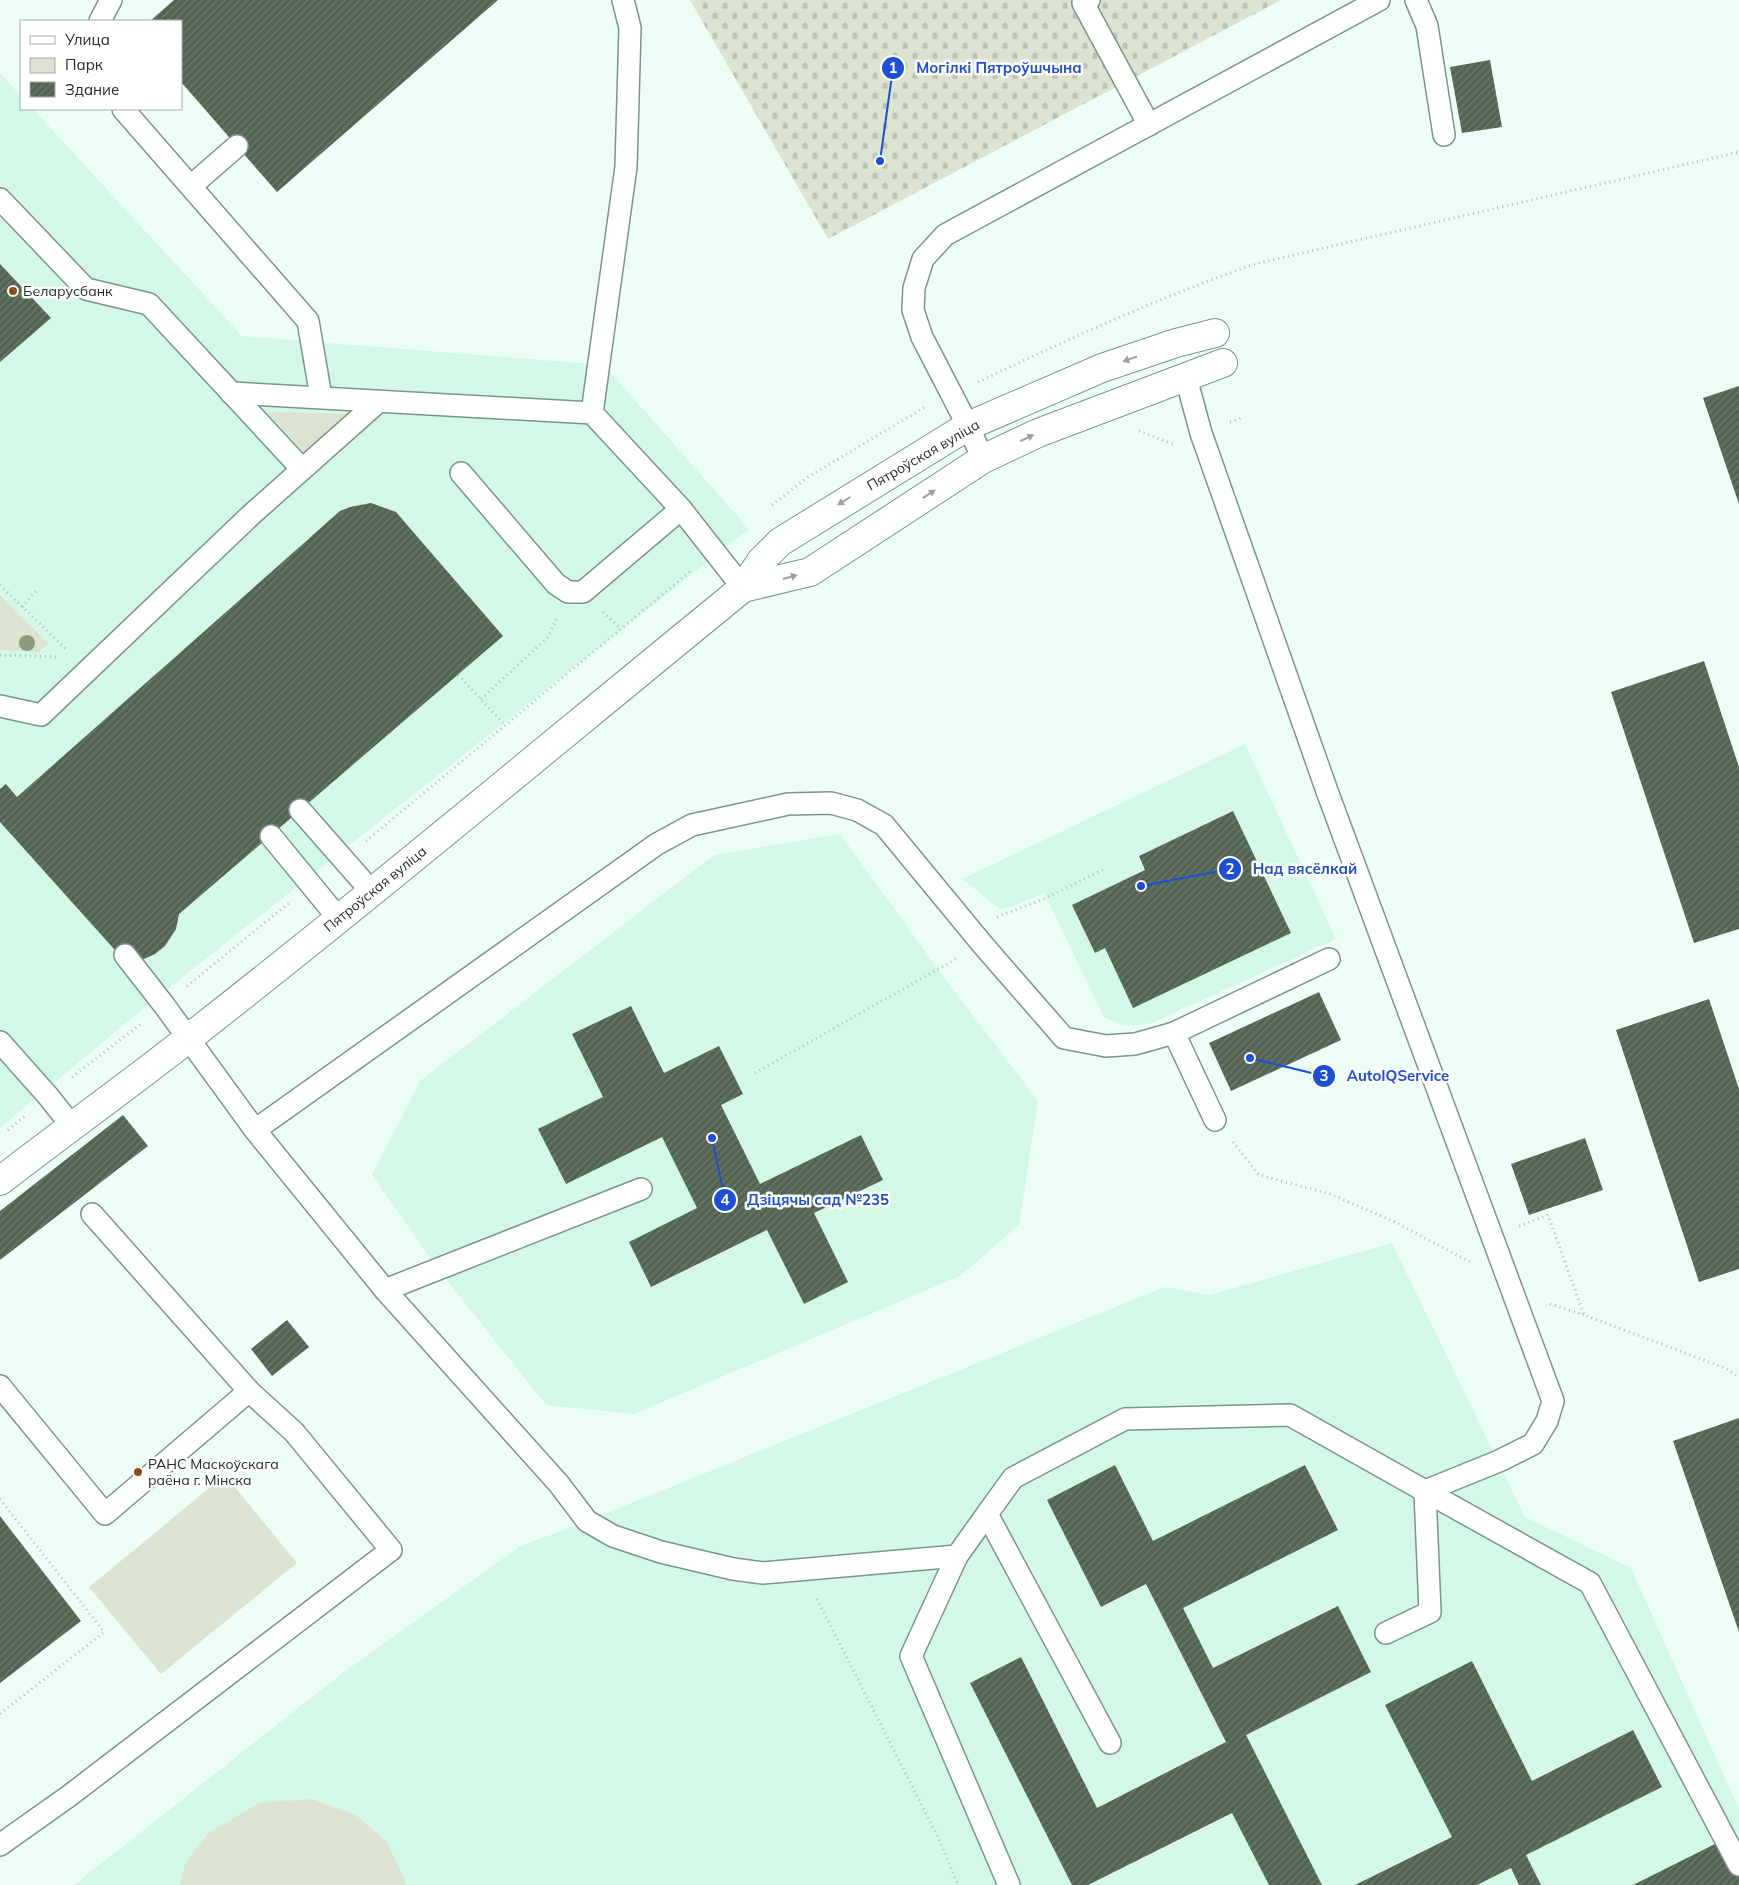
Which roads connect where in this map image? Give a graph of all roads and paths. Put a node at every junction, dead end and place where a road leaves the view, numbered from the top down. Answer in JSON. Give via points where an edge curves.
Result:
{"nodes":[{"id":1,"x":110,"y":0,"type":"edge"},
{"id":2,"x":623,"y":0,"type":"edge"},
{"id":3,"x":1089,"y":0,"type":"edge"},
{"id":4,"x":1379,"y":0,"type":"edge"},
{"id":5,"x":1416,"y":0,"type":"edge"},
{"id":6,"x":100,"y":20,"type":"edge"},
{"id":7,"x":124,"y":110,"type":"edge"},
{"id":8,"x":1149,"y":125,"type":"junction"},
{"id":9,"x":1444,"y":135,"type":"dead end"},
{"id":10,"x":237,"y":146,"type":"dead end"},
{"id":11,"x":1739,"y":152,"type":"edge"},
{"id":12,"x":191,"y":186,"type":"junction"},
{"id":13,"x":0,"y":199,"type":"edge"},
{"id":14,"x":1215,"y":333,"type":"dead end"},
{"id":15,"x":1176,"y":343,"type":"junction"},
{"id":16,"x":1223,"y":363,"type":"dead end"},
{"id":17,"x":1186,"y":378,"type":"junction"},
{"id":18,"x":231,"y":393,"type":"junction"},
{"id":19,"x":951,"y":394,"type":"junction"},
{"id":20,"x":321,"y":397,"type":"junction"},
{"id":21,"x":378,"y":402,"type":"junction"},
{"id":22,"x":592,"y":413,"type":"junction"},
{"id":23,"x":968,"y":426,"type":"junction"},
{"id":24,"x":983,"y":459,"type":"junction"},
{"id":25,"x":302,"y":469,"type":"junction"},
{"id":26,"x":461,"y":473,"type":"dead end"},
{"id":27,"x":772,"y":506,"type":"dead end"},
{"id":28,"x":681,"y":509,"type":"junction"},
{"id":29,"x":714,"y":552,"type":"junction"},
{"id":30,"x":0,"y":585,"type":"edge"},
{"id":31,"x":743,"y":588,"type":"junction"},
{"id":32,"x":37,"y":590,"type":"dead end"},
{"id":33,"x":22,"y":607,"type":"junction"},
{"id":34,"x":548,"y":638,"type":"dead end"},
{"id":35,"x":58,"y":641,"type":"dead end"},
{"id":36,"x":0,"y":655,"type":"edge"},
{"id":37,"x":65,"y":658,"type":"dead end"},
{"id":38,"x":458,"y":675,"type":"dead end"},
{"id":39,"x":481,"y":699,"type":"junction"},
{"id":40,"x":0,"y":706,"type":"edge"},
{"id":41,"x":505,"y":725,"type":"junction"},
{"id":42,"x":300,"y":810,"type":"dead end"},
{"id":43,"x":271,"y":836,"type":"dead end"},
{"id":44,"x":343,"y":859,"type":"junction"},
{"id":45,"x":1106,"y":868,"type":"dead end"},
{"id":46,"x":311,"y":885,"type":"junction"},
{"id":47,"x":372,"y":892,"type":"junction"},
{"id":48,"x":339,"y":919,"type":"junction"},
{"id":49,"x":977,"y":936,"type":"junction"},
{"id":50,"x":126,"y":955,"type":"dead end"},
{"id":51,"x":1328,"y":959,"type":"dead end"},
{"id":52,"x":164,"y":1005,"type":"junction"},
{"id":53,"x":1174,"y":1033,"type":"junction"},
{"id":54,"x":189,"y":1038,"type":"junction"},
{"id":55,"x":0,"y":1042,"type":"edge"},
{"id":56,"x":755,"y":1073,"type":"dead end"},
{"id":57,"x":48,"y":1096,"type":"junction"},
{"id":58,"x":1215,"y":1120,"type":"joint"},
{"id":59,"x":71,"y":1125,"type":"junction"},
{"id":60,"x":255,"y":1130,"type":"junction"},
{"id":61,"x":0,"y":1181,"type":"edge"},
{"id":62,"x":641,"y":1189,"type":"dead end"},
{"id":63,"x":92,"y":1214,"type":"dead end"},
{"id":64,"x":1516,"y":1228,"type":"dead end"},
{"id":65,"x":385,"y":1290,"type":"junction"},
{"id":66,"x":1513,"y":1290,"type":"junction"},
{"id":67,"x":1584,"y":1315,"type":"junction"},
{"id":68,"x":1739,"y":1377,"type":"edge"},
{"id":69,"x":0,"y":1386,"type":"edge"},
{"id":70,"x":249,"y":1391,"type":"junction"},
{"id":71,"x":1425,"y":1491,"type":"junction"},
{"id":72,"x":0,"y":1499,"type":"edge"},
{"id":73,"x":987,"y":1514,"type":"junction"},
{"id":74,"x":957,"y":1556,"type":"junction"},
{"id":75,"x":802,"y":1570,"type":"junction"},
{"id":76,"x":1386,"y":1634,"type":"dead end"},
{"id":77,"x":0,"y":1714,"type":"edge"},
{"id":78,"x":1110,"y":1743,"type":"dead end"},
{"id":79,"x":1,"y":1841,"type":"edge"},
{"id":80,"x":1739,"y":1865,"type":"edge"},
{"id":81,"x":958,"y":1885,"type":"edge"},
{"id":82,"x":1009,"y":1885,"type":"edge"}],
"edges":[{"from":1,"to":6,"type":"lane"},
{"from":2,"to":22,"type":"lane","via":[[630,28],[626,167]]},
{"from":3,"to":8,"type":"lane","via":[[1083,3]]},
{"from":4,"to":8,"type":"lane"},
{"from":5,"to":9,"type":"lane","via":[[1427,26]]},
{"from":7,"to":12,"type":"lane"},
{"from":8,"to":19,"type":"lane","via":[[945,235],[922,259],[914,288],[913,310],[922,337]]},
{"from":10,"to":12,"type":"lane"},
{"from":11,"to":19,"type":"path","via":[[1255,264],[1203,282],[1090,330]]},
{"from":12,"to":20,"type":"lane","via":[[308,321]]},
{"from":13,"to":18,"type":"lane","via":[[86,289],[149,304]]},
{"from":14,"to":15,"type":"street","name":"Пятроўская вуліца"},
{"from":15,"to":17,"type":"street"},
{"from":15,"to":23,"type":"street","name":"Пятроўская вуліца","one_way":true,"via":[[1102,368]]},
{"from":16,"to":17,"type":"street","name":"Пятроўская вуліца"},
{"from":24,"to":17,"type":"street","name":"Пятроўская вуліца","one_way":true,"via":[[1038,433]]},
{"from":17,"to":66,"type":"lane","via":[[1201,432],[1327,791]]},
{"from":18,"to":20,"type":"lane"},
{"from":18,"to":25,"type":"lane"},
{"from":19,"to":23,"type":"lane"},
{"from":19,"to":27,"type":"path","via":[[808,477]]},
{"from":20,"to":21,"type":"lane"},
{"from":21,"to":22,"type":"lane"},
{"from":21,"to":25,"type":"lane"},
{"from":22,"to":28,"type":"lane"},
{"from":23,"to":24,"type":"lane"},
{"from":23,"to":31,"type":"street","name":"Пятроўская вуліца","one_way":true,"via":[[780,542],[761,561]]},
{"from":31,"to":24,"type":"street","name":"Пятроўская вуліца","one_way":true,"via":[[810,572]]},
{"from":25,"to":40,"type":"lane","via":[[41,715]]},
{"from":26,"to":28,"type":"lane","via":[[556,584],[568,592],[583,592]]},
{"from":28,"to":29,"type":"lane"},
{"from":29,"to":31,"type":"lane"},
{"from":29,"to":41,"type":"path"},
{"from":30,"to":33,"type":"path"},
{"from":31,"to":47,"type":"street","name":"Пятроўская вуліца"},
{"from":32,"to":33,"type":"path"},
{"from":33,"to":35,"type":"path"},
{"from":34,"to":39,"type":"path"},
{"from":36,"to":37,"type":"path"},
{"from":38,"to":39,"type":"path"},
{"from":39,"to":41,"type":"path"},
{"from":41,"to":44,"type":"path"},
{"from":42,"to":44,"type":"lane"},
{"from":43,"to":46,"type":"lane"},
{"from":44,"to":47,"type":"lane"},
{"from":45,"to":49,"type":"path"},
{"from":46,"to":48,"type":"lane"},
{"from":46,"to":52,"type":"path"},
{"from":47,"to":48,"type":"street","name":"Пятроўская вуліца"},
{"from":48,"to":54,"type":"street","name":"Пятроўская вуліца"},
{"from":49,"to":53,"type":"lane","via":[[1064,1038],[1106,1046],[1135,1044]]},
{"from":49,"to":56,"type":"path"},
{"from":49,"to":60,"type":"lane","via":[[884,825],[857,810],[832,803],[788,804],[692,824],[657,844]]},
{"from":50,"to":52,"type":"lane"},
{"from":51,"to":53,"type":"lane"},
{"from":52,"to":54,"type":"lane"},
{"from":52,"to":57,"type":"path"},
{"from":53,"to":58,"type":"lane"},
{"from":54,"to":59,"type":"street","name":"Пятроўская вуліца"},
{"from":54,"to":60,"type":"lane"},
{"from":55,"to":57,"type":"lane"},
{"from":57,"to":59,"type":"lane"},
{"from":58,"to":66,"type":"path","via":[[1259,1175],[1330,1194],[1393,1221],[1491,1274]]},
{"from":59,"to":61,"type":"street","name":"Пятроўская вуліца"},
{"from":60,"to":65,"type":"lane"},
{"from":62,"to":65,"type":"lane"},
{"from":63,"to":70,"type":"lane"},
{"from":64,"to":67,"type":"path","via":[[1548,1215]]},
{"from":65,"to":75,"type":"lane","via":[[559,1484],[587,1521],[613,1536],[724,1567],[762,1573]]},
{"from":66,"to":67,"type":"path"},
{"from":66,"to":71,"type":"lane","via":[[1553,1401],[1547,1421],[1533,1444]]},
{"from":67,"to":68,"type":"path","via":[[1726,1368]]},
{"from":69,"to":70,"type":"lane","via":[[105,1514]]},
{"from":70,"to":79,"type":"lane","via":[[294,1432],[391,1550],[69,1796]]},
{"from":71,"to":73,"type":"lane","via":[[1290,1415],[1125,1419],[1013,1478]]},
{"from":71,"to":76,"type":"lane","via":[[1430,1612]]},
{"from":71,"to":80,"type":"lane","via":[[1590,1583]]},
{"from":72,"to":77,"type":"path","via":[[104,1632]]},
{"from":73,"to":74,"type":"lane"},
{"from":73,"to":78,"type":"lane"},
{"from":74,"to":75,"type":"lane"},
{"from":74,"to":82,"type":"lane","via":[[911,1656]]},
{"from":75,"to":81,"type":"path","via":[[939,1839]]}]}
